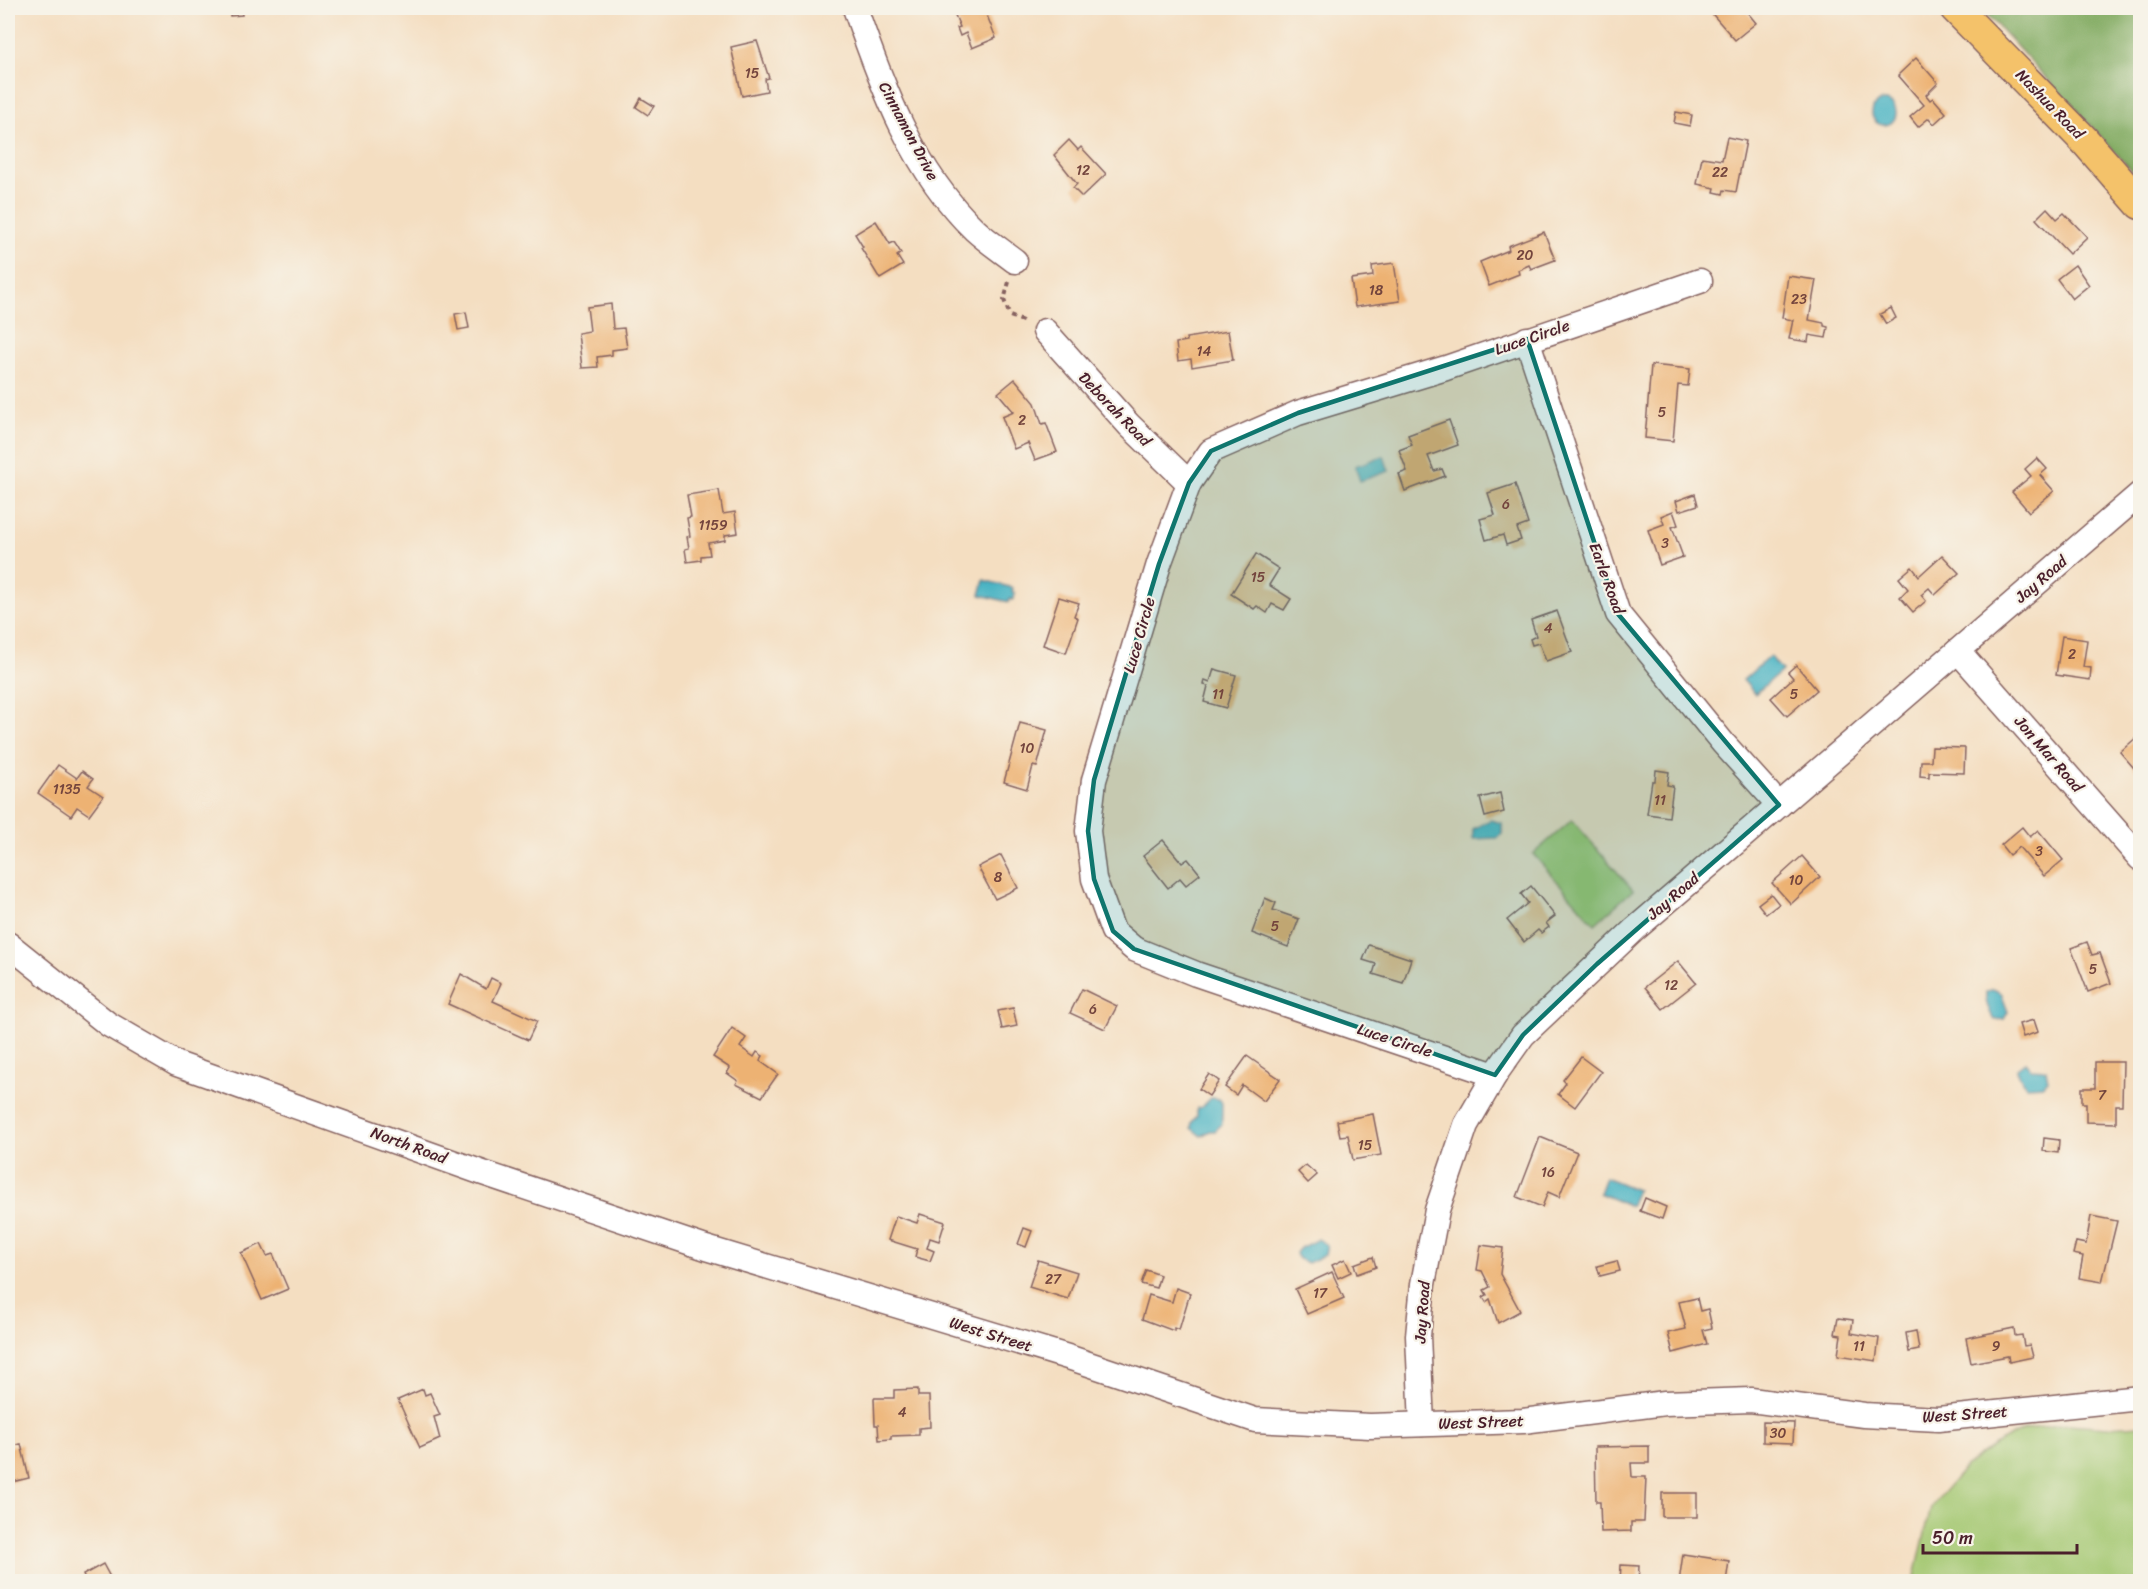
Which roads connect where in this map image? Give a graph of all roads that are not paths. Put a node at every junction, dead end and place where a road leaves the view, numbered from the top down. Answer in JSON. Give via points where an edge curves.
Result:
{"nodes":[{"id":1,"x":855,"y":8,"type":"edge"},
{"id":2,"x":1955,"y":8,"type":"edge"},
{"id":3,"x":2140,"y":204,"type":"edge"},
{"id":4,"x":1015,"y":261,"type":"road end"},
{"id":5,"x":1701,"y":280,"type":"dead end"},
{"id":6,"x":1045,"y":331,"type":"road end"},
{"id":7,"x":1527,"y":339,"type":"junction"},
{"id":8,"x":1189,"y":483,"type":"junction"},
{"id":9,"x":2140,"y":494,"type":"edge"},
{"id":10,"x":1958,"y":651,"type":"junction"},
{"id":11,"x":1779,"y":806,"type":"junction"},
{"id":12,"x":2140,"y":858,"type":"edge"},
{"id":13,"x":8,"y":944,"type":"edge"},
{"id":14,"x":1495,"y":1075,"type":"junction"},
{"id":15,"x":839,"y":1289,"type":"joint"},
{"id":16,"x":2140,"y":1398,"type":"edge"},
{"id":17,"x":1422,"y":1424,"type":"junction"}],
"edges":[{"from":1,"to":4,"type":"street","name":"Cinnamon Drive","via":[[894,108],[921,161],[975,230]]},
{"from":2,"to":3,"type":"main road","name":"Nashua Road","via":[[2085,141]]},
{"from":5,"to":7,"type":"street","name":"Luce Circle"},
{"from":6,"to":8,"type":"street","name":"Deborah Road"},
{"from":7,"to":8,"type":"street","name":"Luce Circle","via":[[1299,413],[1211,451]]},
{"from":7,"to":11,"type":"street","name":"Earle Road","via":[[1618,614]]},
{"from":8,"to":14,"type":"street","name":"Luce Circle","via":[[1159,564],[1094,780],[1088,831],[1094,879],[1113,931],[1134,949],[1196,974]]},
{"from":9,"to":10,"type":"street","name":"Jay Road"},
{"from":10,"to":11,"type":"street","name":"Jay Road"},
{"from":10,"to":12,"type":"street","name":"Jon Mar Road"},
{"from":11,"to":14,"type":"street","name":"Jay Road","via":[[1597,964],[1523,1035]]},
{"from":13,"to":15,"type":"street","name":"North Road","via":[[108,1024],[177,1064],[483,1173]]},
{"from":14,"to":17,"type":"street","name":"Jay Road","via":[[1466,1125],[1437,1210],[1418,1336]]},
{"from":15,"to":17,"type":"street","name":"West Street","via":[[1071,1358],[1255,1420],[1370,1426]]},
{"from":16,"to":17,"type":"street","name":"West Street","via":[[1938,1419],[1864,1415],[1751,1400],[1665,1403],[1523,1421]]}]}
